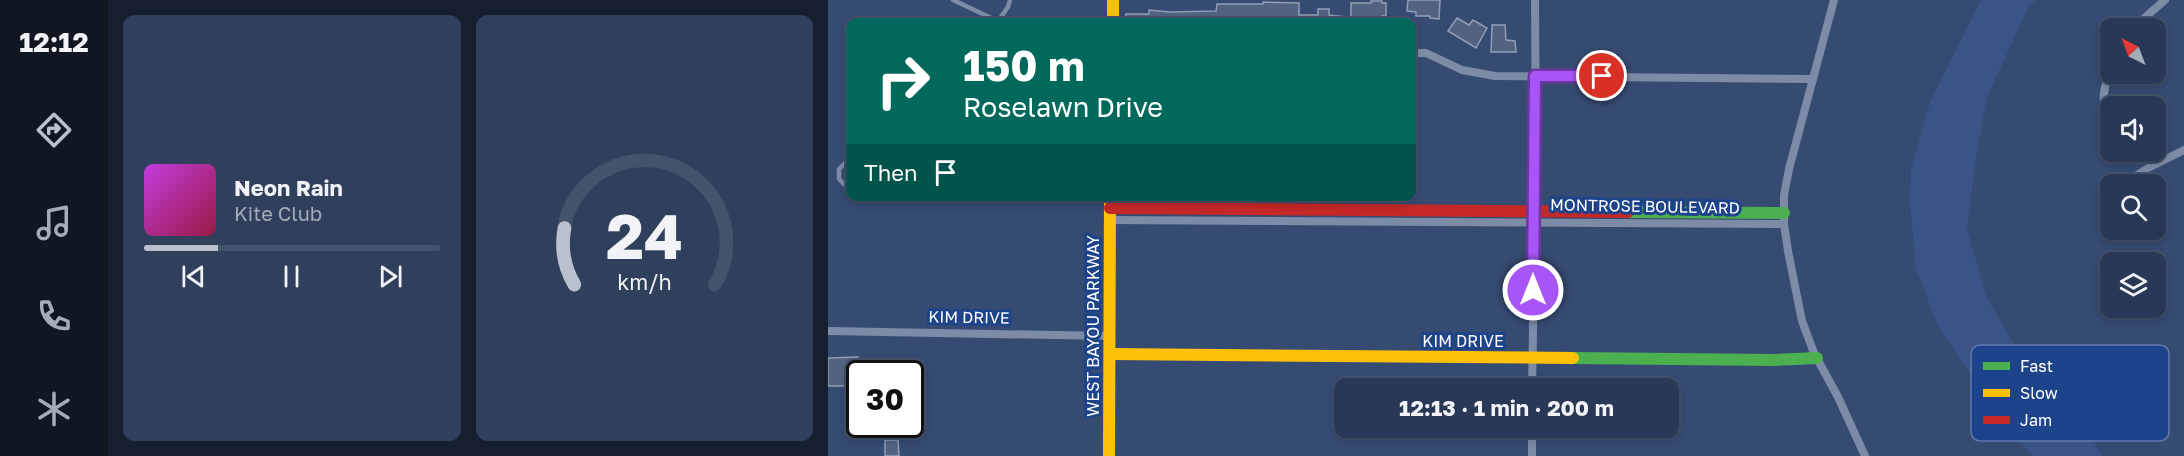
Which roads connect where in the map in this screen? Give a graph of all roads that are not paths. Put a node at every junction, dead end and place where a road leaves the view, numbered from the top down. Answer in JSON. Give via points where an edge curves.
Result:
{"nodes":[{"id":1,"x":953,"y":0,"type":"edge"},
{"id":2,"x":1010,"y":0,"type":"edge"},
{"id":3,"x":1113,"y":0,"type":"edge"},
{"id":4,"x":1535,"y":0,"type":"edge"},
{"id":5,"x":1834,"y":0,"type":"edge"},
{"id":6,"x":2165,"y":0,"type":"edge"},
{"id":7,"x":987,"y":18,"type":"edge"},
{"id":8,"x":1001,"y":18,"type":"edge"},
{"id":9,"x":1113,"y":18,"type":"edge"},
{"id":10,"x":2144,"y":18,"type":"edge"},
{"id":11,"x":1416,"y":53,"type":"edge"},
{"id":12,"x":1535,"y":76,"type":"junction"},
{"id":13,"x":1813,"y":79,"type":"junction"},
{"id":14,"x":2184,"y":150,"type":"edge"},
{"id":15,"x":846,"y":162,"type":"edge"},
{"id":16,"x":2139,"y":174,"type":"edge"},
{"id":17,"x":846,"y":187,"type":"edge"},
{"id":18,"x":1110,"y":208,"type":"edge"},
{"id":19,"x":1534,"y":217,"type":"junction"},
{"id":20,"x":1784,"y":218,"type":"junction"},
{"id":21,"x":828,"y":331,"type":"edge"},
{"id":22,"x":1109,"y":336,"type":"junction"},
{"id":23,"x":1110,"y":354,"type":"junction"},
{"id":24,"x":1533,"y":358,"type":"junction"},
{"id":25,"x":1817,"y":358,"type":"junction"},
{"id":26,"x":1532,"y":378,"type":"edge"},
{"id":27,"x":1532,"y":438,"type":"edge"},
{"id":28,"x":1109,"y":456,"type":"edge"},
{"id":29,"x":1532,"y":456,"type":"edge"},
{"id":30,"x":1866,"y":456,"type":"edge"}],
"edges":[{"from":1,"to":7,"type":"lane"},
{"from":2,"to":8,"type":"lane"},
{"from":3,"to":9,"type":"street"},
{"from":4,"to":12,"type":"street"},
{"from":5,"to":13,"type":"street"},
{"from":6,"to":10,"type":"street"},
{"from":11,"to":12,"type":"street","via":[[1426,53],[1476,74]]},
{"from":12,"to":13,"type":"street"},
{"from":12,"to":19,"type":"street"},
{"from":13,"to":20,"type":"street","via":[[1789,169]]},
{"from":14,"to":16,"type":"street"},
{"from":15,"to":17,"type":"lane","via":[[839,169],[839,179]]},
{"from":18,"to":19,"type":"street","name":"MONTROSE BOULEVARD"},
{"from":18,"to":22,"type":"street","name":"WEST BAYOU PARKWAY"},
{"from":19,"to":20,"type":"street","name":"MONTROSE BOULEVARD"},
{"from":19,"to":24,"type":"street"},
{"from":20,"to":25,"type":"street","via":[[1802,321]]},
{"from":21,"to":22,"type":"street","name":"KIM DRIVE"},
{"from":22,"to":23,"type":"street","name":"WEST BAYOU PARKWAY"},
{"from":23,"to":24,"type":"street","name":"KIM DRIVE"},
{"from":23,"to":28,"type":"street","name":"WEST BAYOU PARKWAY"},
{"from":24,"to":25,"type":"street","name":"KIM DRIVE"},
{"from":24,"to":26,"type":"street"},
{"from":25,"to":30,"type":"street"},
{"from":27,"to":29,"type":"street"}]}
